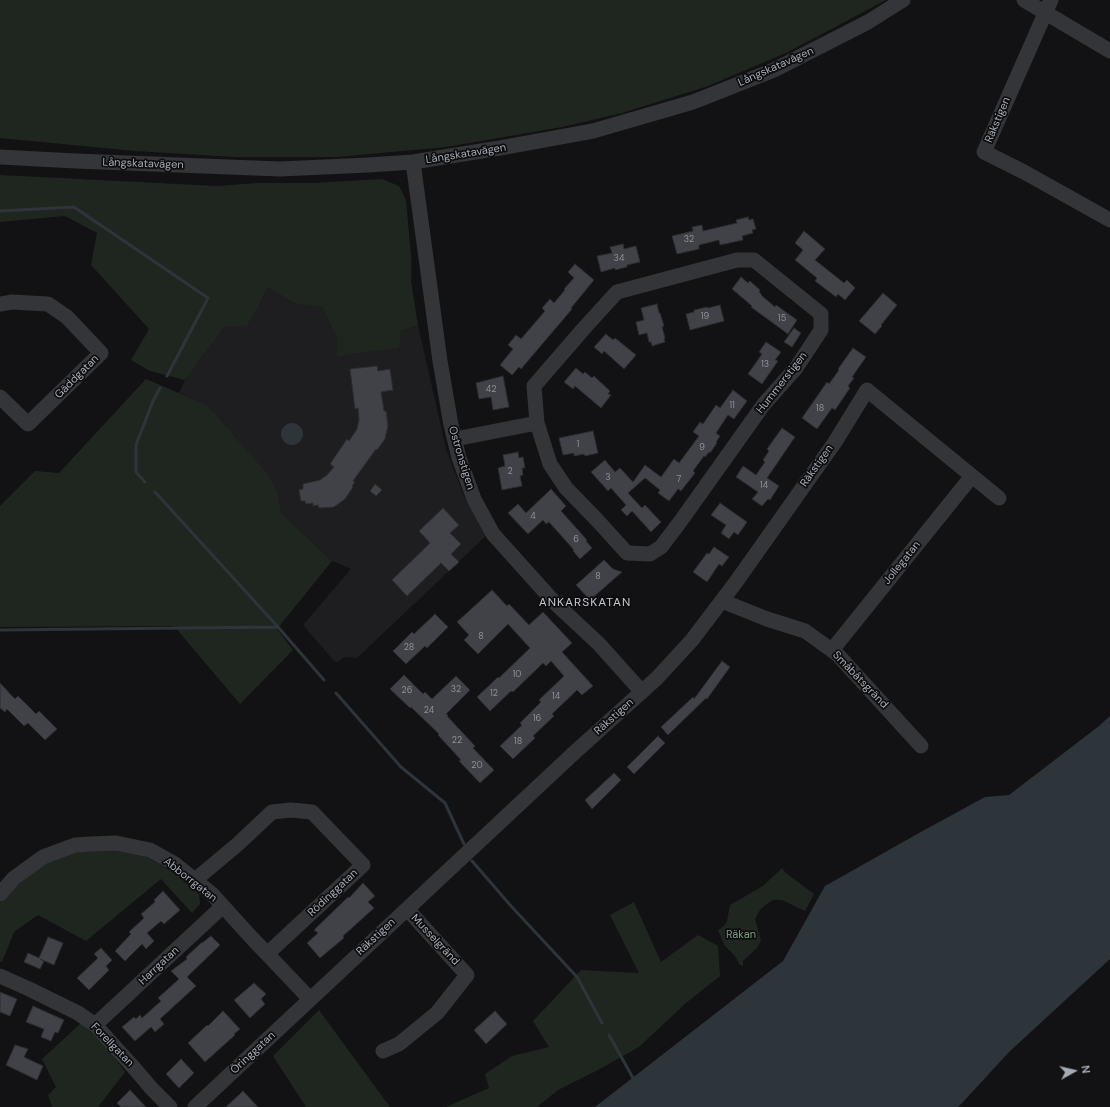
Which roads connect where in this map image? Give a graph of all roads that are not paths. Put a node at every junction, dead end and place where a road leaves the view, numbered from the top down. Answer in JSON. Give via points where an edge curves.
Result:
{"nodes":[{"id":1,"x":902,"y":0,"type":"edge"},
{"id":2,"x":1024,"y":0,"type":"edge"},
{"id":3,"x":1048,"y":6,"type":"edge"},
{"id":4,"x":1110,"y":50,"type":"edge"},
{"id":5,"x":0,"y":157,"type":"edge"},
{"id":6,"x":413,"y":162,"type":"junction"},
{"id":7,"x":1110,"y":220,"type":"edge"},
{"id":8,"x":0,"y":304,"type":"edge"},
{"id":9,"x":0,"y":397,"type":"edge"},
{"id":10,"x":537,"y":423,"type":"junction"},
{"id":11,"x":455,"y":439,"type":"junction"},
{"id":12,"x":972,"y":476,"type":"junction"},
{"id":13,"x":999,"y":498,"type":"dead end"},
{"id":14,"x":722,"y":601,"type":"junction"},
{"id":15,"x":832,"y":650,"type":"junction"},
{"id":16,"x":642,"y":692,"type":"junction"},
{"id":17,"x":921,"y":746,"type":"dead end"},
{"id":18,"x":195,"y":880,"type":"junction"},
{"id":19,"x":0,"y":894,"type":"edge"},
{"id":20,"x":223,"y":906,"type":"junction"},
{"id":21,"x":407,"y":909,"type":"junction"},
{"id":22,"x":267,"y":954,"type":"junction"},
{"id":23,"x":0,"y":976,"type":"edge"},
{"id":24,"x":310,"y":999,"type":"junction"},
{"id":25,"x":95,"y":1025,"type":"junction"},
{"id":26,"x":383,"y":1051,"type":"dead end"},
{"id":27,"x":170,"y":1107,"type":"edge"},
{"id":28,"x":195,"y":1107,"type":"edge"}],
"edges":[{"from":1,"to":6,"type":"street","name":"Långskatavägen","via":[[868,22],[774,70],[694,102],[593,131]]},
{"from":2,"to":3,"type":"street"},
{"from":3,"to":4,"type":"street"},
{"from":3,"to":7,"type":"street","name":"Räkstigen","via":[[984,152]]},
{"from":5,"to":6,"type":"street","name":"Långskatavägen","via":[[280,169]]},
{"from":6,"to":11,"type":"street","name":"Ostronstigen","via":[[440,361]]},
{"from":8,"to":9,"type":"street","name":"Gäddgatan","via":[[48,304],[67,317],[101,353],[28,424]]},
{"from":10,"to":10,"type":"street","name":"Hummerstigen","via":[[534,386],[617,292],[737,260],[754,260],[821,314],[821,330],[796,368],[764,404],[666,541],[650,554],[627,554],[566,488],[550,464]]},
{"from":10,"to":11,"type":"street"},
{"from":11,"to":16,"type":"street","name":"Ostronstigen","via":[[474,499],[493,534]]},
{"from":12,"to":13,"type":"street"},
{"from":12,"to":14,"type":"street","name":"Räkstigen","via":[[867,390],[834,442]]},
{"from":12,"to":15,"type":"street","name":"Jollegatan"},
{"from":14,"to":15,"type":"street","name":"Småbåtsgränd","via":[[805,631]]},
{"from":14,"to":16,"type":"street","name":"Räkstigen","via":[[692,640]]},
{"from":15,"to":17,"type":"street","name":"Småbåtsgränd"},
{"from":16,"to":21,"type":"street","name":"Räkstigen"},
{"from":18,"to":19,"type":"street","name":"Abborrgatan","via":[[175,864],[150,850],[116,843],[90,844],[75,846],[43,857],[14,878]]},
{"from":18,"to":20,"type":"street","name":"Abborrgatan"},
{"from":18,"to":22,"type":"street","name":"Rödinggatan","via":[[272,812],[312,812],[317,817],[363,865]]},
{"from":20,"to":22,"type":"street","name":"Abborrgatan"},
{"from":20,"to":25,"type":"street","name":"Harrgatan"},
{"from":21,"to":24,"type":"street","name":"Räkstigen"},
{"from":21,"to":26,"type":"street","name":"Musselgränd","via":[[467,975],[437,1013],[399,1044]]},
{"from":22,"to":24,"type":"street","name":"Abborrgatan"},
{"from":23,"to":25,"type":"street","name":"Forellgatan","via":[[78,1013]]},
{"from":24,"to":28,"type":"street","name":"Öringgatan"},
{"from":25,"to":27,"type":"street","name":"Forellgatan"}]}
